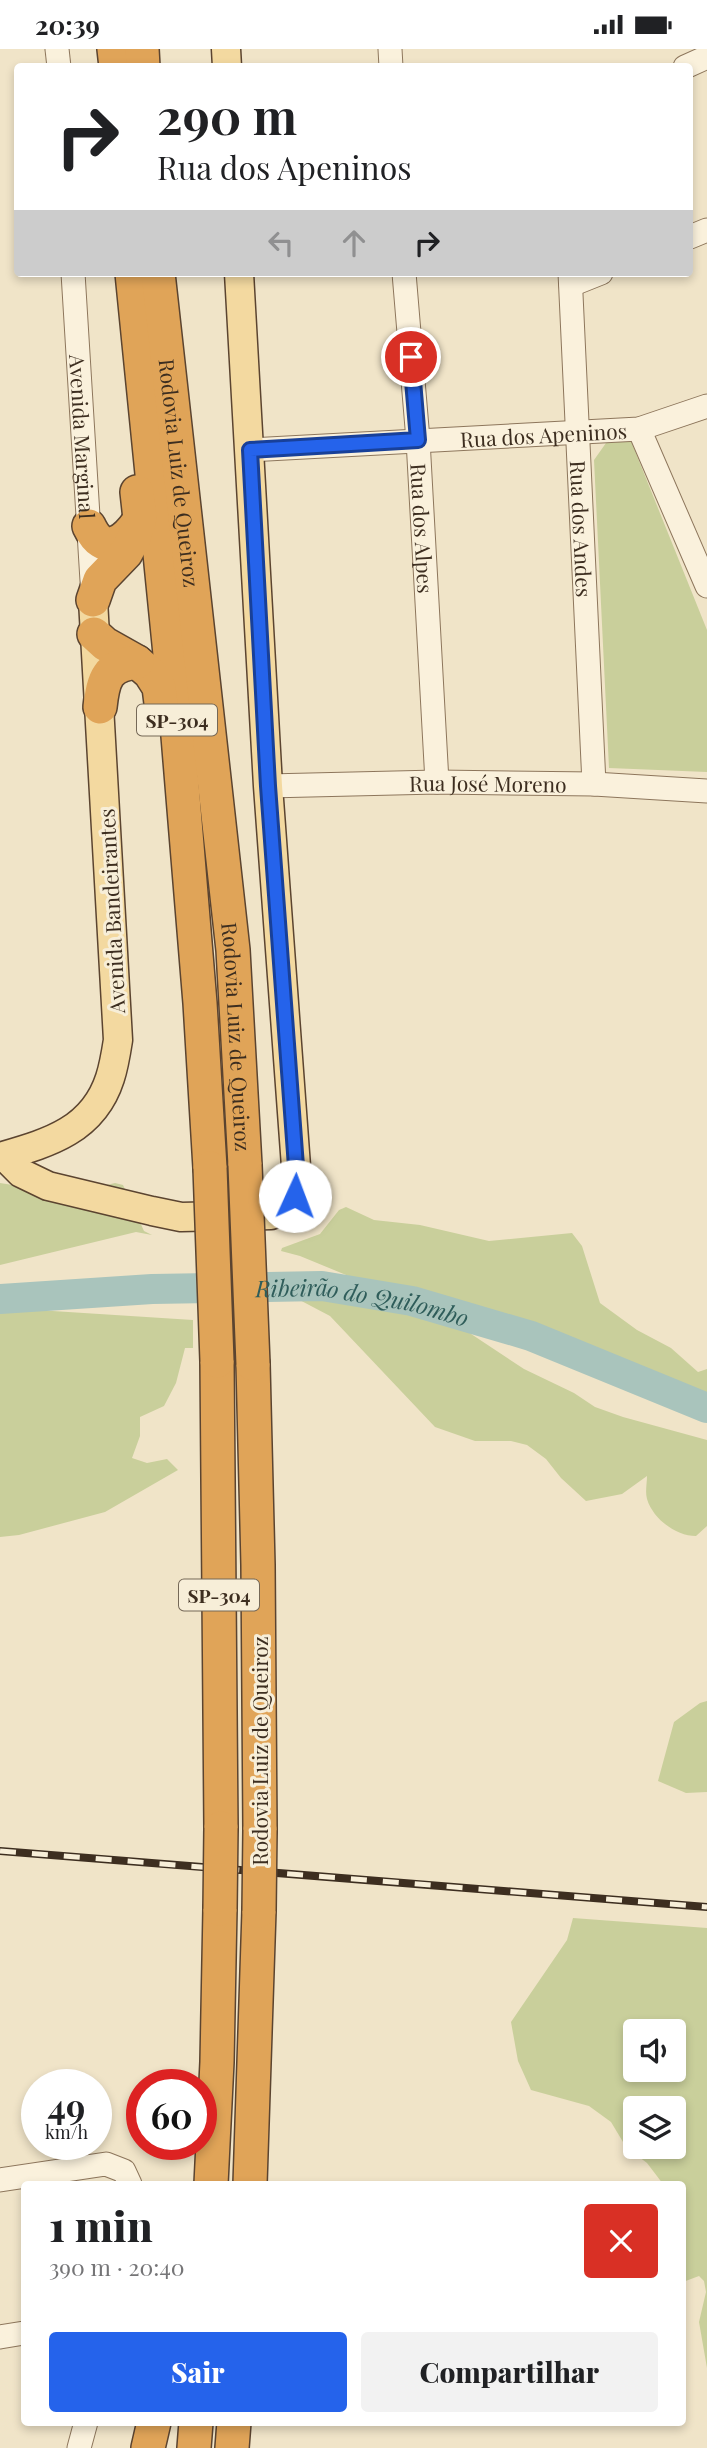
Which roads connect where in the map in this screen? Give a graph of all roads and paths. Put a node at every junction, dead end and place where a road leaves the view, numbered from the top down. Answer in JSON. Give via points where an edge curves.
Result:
{"nodes":[{"id":1,"x":73,"y":277,"type":"edge"},
{"id":2,"x":117,"y":277,"type":"edge"},
{"id":3,"x":132,"y":277,"type":"edge"},
{"id":4,"x":158,"y":277,"type":"edge"},
{"id":5,"x":239,"y":277,"type":"edge"},
{"id":6,"x":404,"y":277,"type":"edge"},
{"id":7,"x":571,"y":279,"type":"edge"},
{"id":8,"x":707,"y":407,"type":"edge"},
{"id":9,"x":639,"y":429,"type":"junction"},
{"id":10,"x":579,"y":431,"type":"junction"},
{"id":11,"x":418,"y":440,"type":"junction"},
{"id":12,"x":250,"y":450,"type":"junction"},
{"id":13,"x":140,"y":519,"type":"junction"},
{"id":14,"x":89,"y":526,"type":"junction"},
{"id":15,"x":707,"y":586,"type":"edge"},
{"id":16,"x":93,"y":600,"type":"junction"},
{"id":17,"x":94,"y":634,"type":"junction"},
{"id":18,"x":137,"y":662,"type":"junction"},
{"id":19,"x":100,"y":707,"type":"junction"},
{"id":20,"x":437,"y":782,"type":"junction"},
{"id":21,"x":594,"y":784,"type":"junction"},
{"id":22,"x":268,"y":786,"type":"junction"},
{"id":23,"x":707,"y":791,"type":"edge"},
{"id":24,"x":198,"y":977,"type":"junction"},
{"id":25,"x":54,"y":1139,"type":"junction"},
{"id":26,"x":7,"y":1155,"type":"edge"},
{"id":27,"x":0,"y":1185,"type":"edge"},
{"id":28,"x":77,"y":1191,"type":"junction"},
{"id":29,"x":210,"y":2175,"type":"edge"},
{"id":30,"x":0,"y":2180,"type":"edge"},
{"id":31,"x":129,"y":2181,"type":"edge"},
{"id":32,"x":250,"y":2181,"type":"edge"},
{"id":33,"x":21,"y":2334,"type":"edge"},
{"id":34,"x":0,"y":2337,"type":"edge"},
{"id":35,"x":85,"y":2426,"type":"edge"},
{"id":36,"x":153,"y":2426,"type":"edge"},
{"id":37,"x":196,"y":2426,"type":"edge"},
{"id":38,"x":234,"y":2426,"type":"edge"},
{"id":39,"x":251,"y":2426,"type":"edge"},
{"id":40,"x":79,"y":2448,"type":"edge"},
{"id":41,"x":148,"y":2448,"type":"edge"},
{"id":42,"x":194,"y":2448,"type":"edge"},
{"id":43,"x":232,"y":2448,"type":"edge"},
{"id":44,"x":251,"y":2448,"type":"edge"}],
"edges":[{"from":1,"to":14,"type":"street","name":"Avenida Marginal"},
{"from":2,"to":13,"type":"highway"},
{"from":3,"to":24,"type":"highway","name":"Rodovia Luiz de Queiroz","number":"SP-304"},
{"from":4,"to":32,"type":"highway","name":"Rodovia Luiz de Queiroz","number":"SP-304","bridge":true,"via":[[233,950],[245,1165],[258,1565],[260,1830]]},
{"from":5,"to":12,"type":"main road"},
{"from":6,"to":11,"type":"street","name":"Rua dos Alpes"},
{"from":7,"to":10,"type":"street","name":"Rua dos Andes"},
{"from":8,"to":9,"type":"street","name":"Rua dos Apeninos"},
{"from":9,"to":10,"type":"street","name":"Rua dos Apeninos"},
{"from":9,"to":15,"type":"street"},
{"from":10,"to":11,"type":"street","name":"Rua dos Apeninos"},
{"from":10,"to":21,"type":"street","name":"Rua dos Andes"},
{"from":11,"to":12,"type":"street","name":"Rua dos Apeninos"},
{"from":11,"to":20,"type":"street","name":"Rua dos Alpes"},
{"from":12,"to":22,"type":"main road"},
{"from":13,"to":14,"type":"highway","via":[[118,544],[105,544],[94,537]]},
{"from":13,"to":16,"type":"highway","via":[[126,553],[100,580]]},
{"from":14,"to":16,"type":"street","name":"Avenida Marginal"},
{"from":16,"to":17,"type":"main road","name":"Avenida Bandeirantes"},
{"from":17,"to":18,"type":"highway"},
{"from":17,"to":19,"type":"main road","name":"Avenida Bandeirantes"},
{"from":18,"to":19,"type":"highway","via":[[113,668],[102,689]]},
{"from":18,"to":24,"type":"highway","via":[[159,687],[178,865]]},
{"from":19,"to":25,"type":"main road","name":"Avenida Bandeirantes","via":[[118,1040],[102,1097],[68,1134]]},
{"from":20,"to":21,"type":"street","name":"Rua José Moreno"},
{"from":20,"to":22,"type":"street","name":"Rua José Moreno"},
{"from":21,"to":23,"type":"street","name":"Rua José Moreno"},
{"from":22,"to":28,"type":"main road","via":[[295,1196],[271,1215],[181,1217]]},
{"from":24,"to":29,"type":"highway","name":"Rodovia Luiz de Queiroz","number":"SP-304","bridge":true,"via":[[217,1361],[221,1828]]},
{"from":25,"to":26,"type":"main road","name":"Avenida Bandeirantes"},
{"from":25,"to":28,"type":"main road","via":[[55,1166]]},
{"from":26,"to":28,"type":"main road","via":[[16,1169],[32,1179]]},
{"from":27,"to":28,"type":"main road","via":[[64,1195]]},
{"from":30,"to":31,"type":"street","via":[[106,2164],[124,2171]]},
{"from":33,"to":34,"type":"street"},
{"from":35,"to":40,"type":"street"},
{"from":36,"to":41,"type":"highway"},
{"from":37,"to":42,"type":"highway"},
{"from":38,"to":43,"type":"highway"},
{"from":39,"to":44,"type":"highway"}]}
